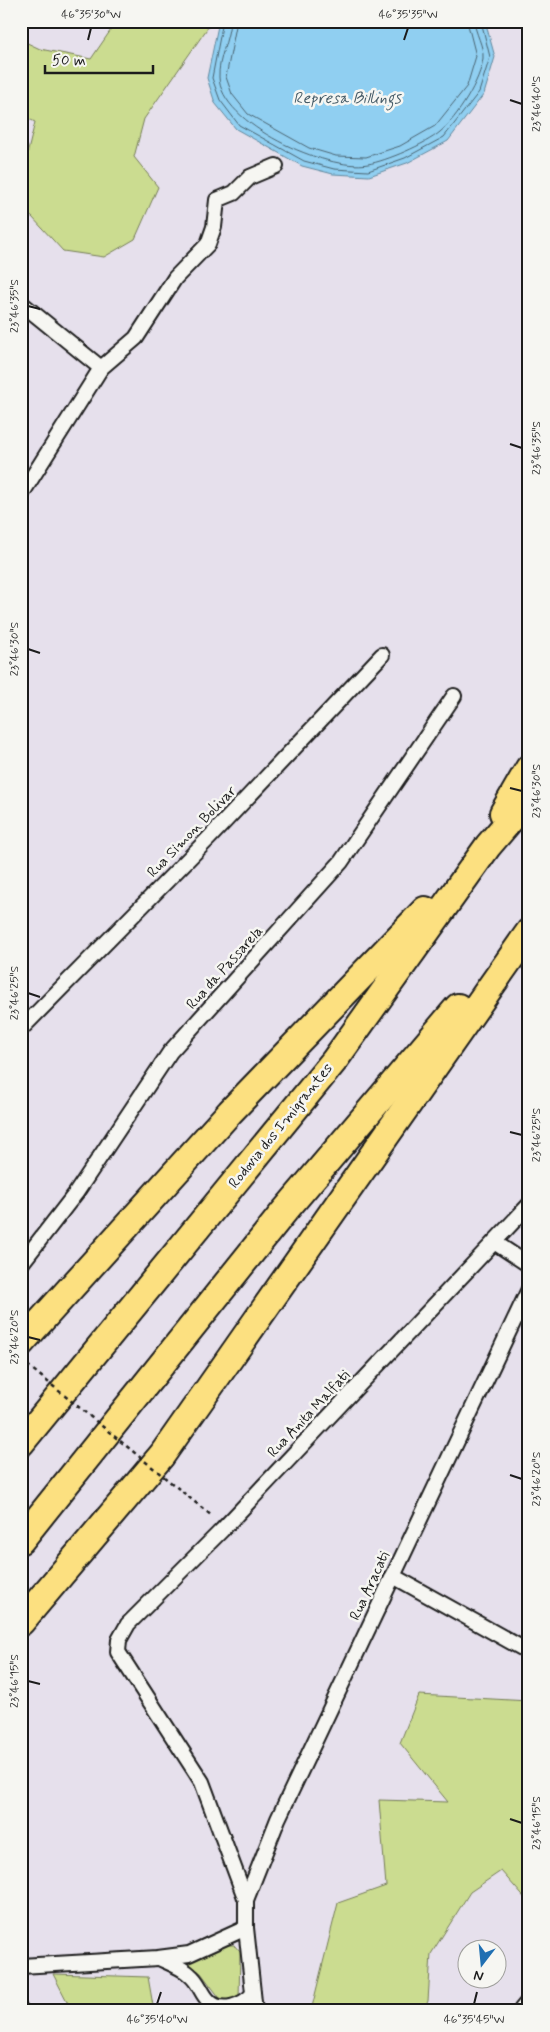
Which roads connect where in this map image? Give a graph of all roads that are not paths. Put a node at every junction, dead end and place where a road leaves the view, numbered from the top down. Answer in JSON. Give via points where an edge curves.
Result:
{"nodes":[{"id":1,"x":276,"y":166,"type":"dead end"},
{"id":2,"x":21,"y":303,"type":"edge"},
{"id":3,"x":101,"y":368,"type":"junction"},
{"id":4,"x":21,"y":494,"type":"edge"},
{"id":5,"x":382,"y":655,"type":"dead end"},
{"id":6,"x":454,"y":696,"type":"dead end"},
{"id":7,"x":529,"y":768,"type":"edge"},
{"id":8,"x":529,"y":798,"type":"edge"},
{"id":9,"x":488,"y":846,"type":"junction"},
{"id":10,"x":529,"y":923,"type":"edge"},
{"id":11,"x":529,"y":932,"type":"edge"},
{"id":12,"x":21,"y":1029,"type":"edge"},
{"id":13,"x":529,"y":1205,"type":"edge"},
{"id":14,"x":494,"y":1242,"type":"junction"},
{"id":15,"x":21,"y":1264,"type":"edge"},
{"id":16,"x":529,"y":1266,"type":"edge"},
{"id":17,"x":529,"y":1289,"type":"edge"},
{"id":18,"x":21,"y":1343,"type":"edge"},
{"id":19,"x":21,"y":1443,"type":"edge"},
{"id":20,"x":21,"y":1540,"type":"edge"},
{"id":21,"x":393,"y":1576,"type":"junction"},
{"id":22,"x":21,"y":1622,"type":"edge"},
{"id":23,"x":529,"y":1652,"type":"edge"},
{"id":24,"x":246,"y":1900,"type":"junction"},
{"id":25,"x":246,"y":1928,"type":"junction"},
{"id":26,"x":158,"y":1958,"type":"junction"},
{"id":27,"x":21,"y":1966,"type":"edge"},
{"id":28,"x":253,"y":1994,"type":"junction"},
{"id":29,"x":529,"y":2005,"type":"edge"},
{"id":30,"x":21,"y":2006,"type":"edge"},
{"id":31,"x":212,"y":2006,"type":"edge"},
{"id":32,"x":25,"y":2011,"type":"edge"},
{"id":33,"x":255,"y":2011,"type":"edge"},
{"id":34,"x":524,"y":2011,"type":"edge"}],
"edges":[{"from":1,"to":3,"type":"street","via":[[244,180],[234,193],[217,200],[208,244],[174,278],[136,338]]},
{"from":2,"to":3,"type":"street"},
{"from":3,"to":4,"type":"street"},
{"from":5,"to":12,"type":"street","name":"Rua Simon Bolivar","via":[[210,837]]},
{"from":6,"to":15,"type":"street","name":"Rua da Passarela","via":[[341,862],[170,1052],[76,1193]]},
{"from":7,"to":9,"type":"highway","via":[[508,802]]},
{"from":8,"to":9,"type":"highway","name":"Rodovia dos Imigrantes"},
{"from":9,"to":18,"type":"highway","via":[[230,1112]]},
{"from":9,"to":19,"type":"highway","name":"Rodovia dos Imigrantes","via":[[334,1061]]},
{"from":10,"to":20,"type":"highway","via":[[283,1213]]},
{"from":11,"to":22,"type":"highway","via":[[162,1455]]},
{"from":13,"to":14,"type":"street","name":"Rua Anita Malfati"},
{"from":14,"to":16,"type":"street"},
{"from":14,"to":24,"type":"street","name":"Rua Anita Malfati","via":[[222,1530],[128,1624],[117,1646],[202,1782]]},
{"from":17,"to":21,"type":"street","name":"Rua Aracati"},
{"from":21,"to":23,"type":"street"},
{"from":21,"to":24,"type":"street","name":"Rua Aracati","via":[[278,1819]]},
{"from":24,"to":25,"type":"street"},
{"from":25,"to":26,"type":"street","via":[[189,1954]]},
{"from":25,"to":28,"type":"street"},
{"from":26,"to":27,"type":"street"},
{"from":26,"to":31,"type":"street","via":[[190,1974]]},
{"from":28,"to":31,"type":"street","via":[[246,2002],[232,2007]]},
{"from":28,"to":33,"type":"street"},
{"from":29,"to":34,"type":"main road"},
{"from":30,"to":32,"type":"lane"}]}
